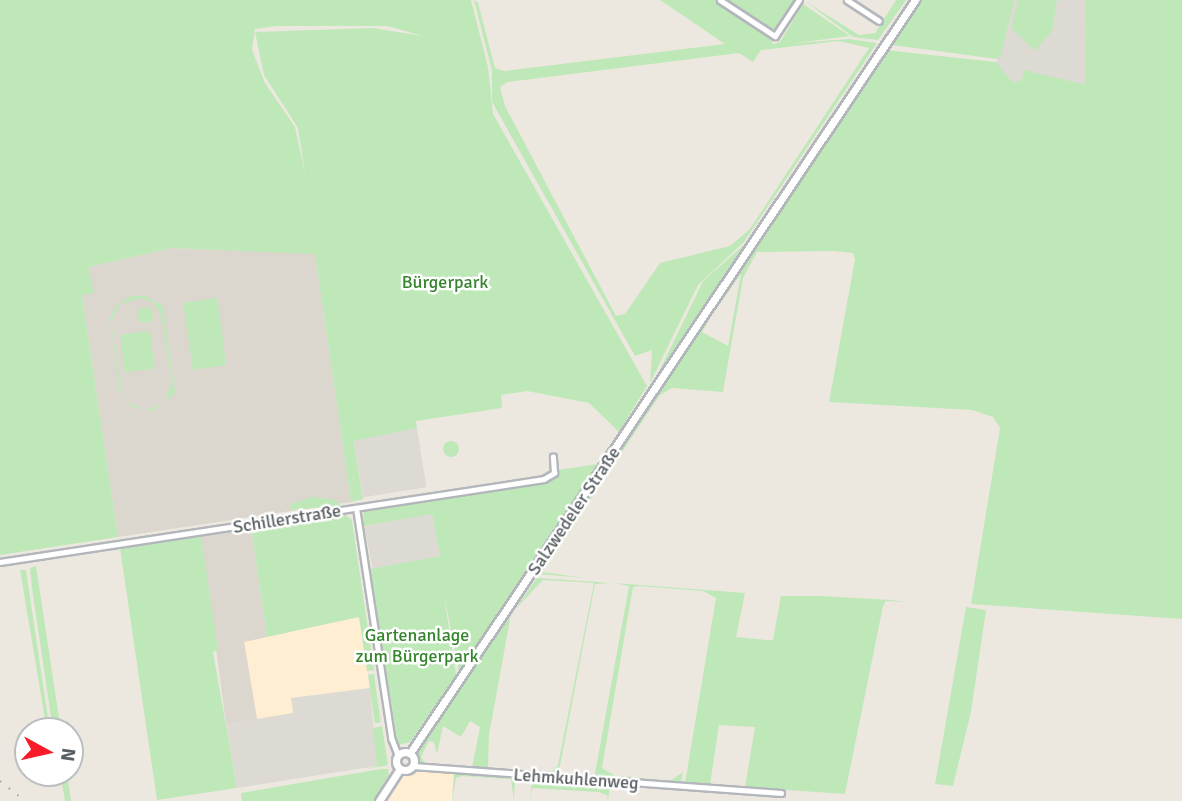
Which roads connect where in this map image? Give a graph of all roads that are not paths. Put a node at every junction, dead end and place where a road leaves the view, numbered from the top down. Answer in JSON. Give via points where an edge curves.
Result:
{"nodes":[{"id":1,"x":720,"y":0,"type":"edge"},
{"id":2,"x":799,"y":0,"type":"edge"},
{"id":3,"x":847,"y":0,"type":"edge"},
{"id":4,"x":915,"y":0,"type":"edge"},
{"id":5,"x":879,"y":21,"type":"dead end"},
{"id":6,"x":553,"y":457,"type":"dead end"},
{"id":7,"x":357,"y":510,"type":"junction"},
{"id":8,"x":0,"y":562,"type":"edge"},
{"id":9,"x":410,"y":754,"type":"junction"},
{"id":10,"x":398,"y":755,"type":"junction"},
{"id":11,"x":413,"y":766,"type":"junction"},
{"id":12,"x":400,"y":769,"type":"junction"},
{"id":13,"x":781,"y":793,"type":"dead end"},
{"id":14,"x":379,"y":801,"type":"edge"}],
"edges":[{"from":1,"to":2,"type":"street","via":[[775,37]]},
{"from":3,"to":5,"type":"street"},
{"from":4,"to":9,"type":"main road","name":"Salzwedeler Straße"},
{"from":6,"to":7,"type":"street","name":"Schillerstraße","via":[[554,473],[544,480]]},
{"from":7,"to":8,"type":"street","name":"Schillerstraße"},
{"from":7,"to":10,"type":"street"},
{"from":9,"to":10,"type":"main road"},
{"from":9,"to":11,"type":"main road"},
{"from":10,"to":12,"type":"main road"},
{"from":11,"to":12,"type":"main road"},
{"from":11,"to":13,"type":"street","name":"Lehmkuhlenweg"},
{"from":12,"to":14,"type":"main road"}]}
